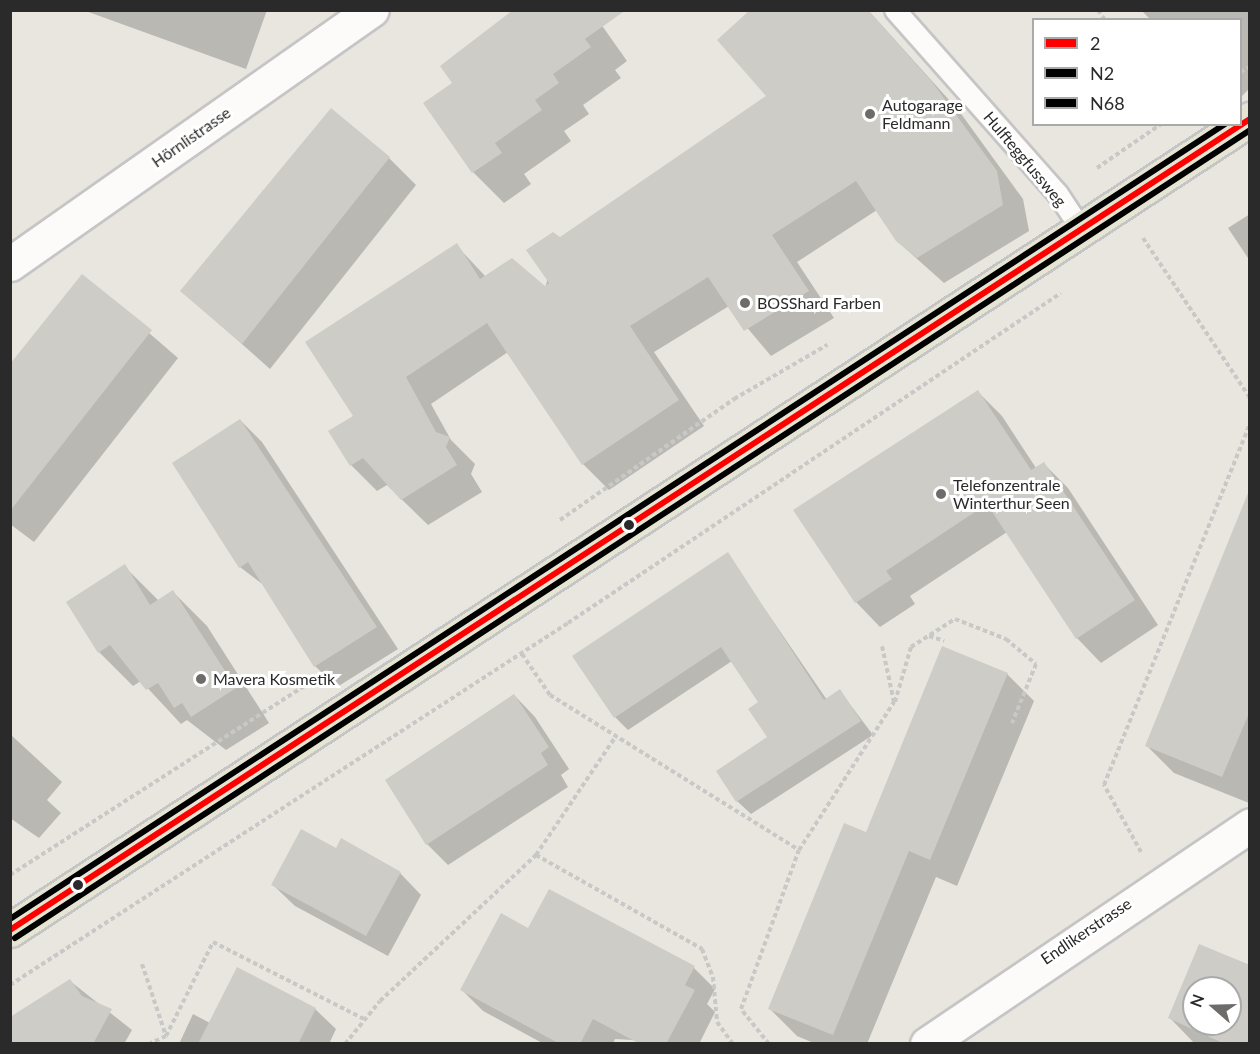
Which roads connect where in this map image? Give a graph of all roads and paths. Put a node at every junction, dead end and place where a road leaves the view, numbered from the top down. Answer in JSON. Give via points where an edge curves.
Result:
{"nodes":[{"id":1,"x":372,"y":10,"type":"edge"},
{"id":2,"x":894,"y":10,"type":"edge"},
{"id":3,"x":1158,"y":126,"type":"edge"},
{"id":4,"x":1239,"y":126,"type":"edge"},
{"id":5,"x":1058,"y":194,"type":"junction"},
{"id":6,"x":1081,"y":230,"type":"junction"},
{"id":7,"x":1150,"y":234,"type":"dead end"},
{"id":8,"x":1143,"y":238,"type":"junction"},
{"id":9,"x":1138,"y":242,"type":"dead end"},
{"id":10,"x":10,"y":264,"type":"edge"},
{"id":11,"x":1065,"y":291,"type":"dead end"},
{"id":12,"x":835,"y":340,"type":"dead end"},
{"id":13,"x":1250,"y":398,"type":"edge"},
{"id":14,"x":734,"y":399,"type":"junction"},
{"id":15,"x":736,"y":405,"type":"dead end"},
{"id":16,"x":1250,"y":423,"type":"edge"},
{"id":17,"x":590,"y":497,"type":"junction"},
{"id":18,"x":596,"y":498,"type":"dead end"},
{"id":19,"x":550,"y":527,"type":"dead end"},
{"id":20,"x":929,"y":636,"type":"junction"},
{"id":21,"x":944,"y":641,"type":"dead end"},
{"id":22,"x":882,"y":646,"type":"dead end"},
{"id":23,"x":522,"y":654,"type":"junction"},
{"id":24,"x":331,"y":669,"type":"dead end"},
{"id":25,"x":894,"y":702,"type":"junction"},
{"id":26,"x":1012,"y":723,"type":"dead end"},
{"id":27,"x":616,"y":736,"type":"junction"},
{"id":28,"x":1250,"y":825,"type":"edge"},
{"id":29,"x":799,"y":850,"type":"junction"},
{"id":30,"x":536,"y":855,"type":"junction"},
{"id":31,"x":10,"y":875,"type":"edge"},
{"id":32,"x":1158,"y":884,"type":"junction"},
{"id":33,"x":106,"y":917,"type":"dead end"},
{"id":34,"x":114,"y":921,"type":"junction"},
{"id":35,"x":10,"y":930,"type":"edge"},
{"id":36,"x":142,"y":964,"type":"dead end"},
{"id":37,"x":10,"y":985,"type":"edge"},
{"id":38,"x":364,"y":1019,"type":"junction"},
{"id":39,"x":166,"y":1036,"type":"junction"},
{"id":40,"x":149,"y":1044,"type":"edge"},
{"id":41,"x":345,"y":1044,"type":"edge"},
{"id":42,"x":733,"y":1044,"type":"edge"},
{"id":43,"x":769,"y":1044,"type":"edge"},
{"id":44,"x":927,"y":1044,"type":"edge"}],
"edges":[{"from":1,"to":10,"type":"street","name":"Hörnlistrasse"},
{"from":2,"to":5,"type":"lane","name":"Hulfteggfussweg"},
{"from":3,"to":5,"type":"path"},
{"from":4,"to":6,"type":"main road"},
{"from":5,"to":6,"type":"lane","name":"Hulfteggfussweg"},
{"from":6,"to":35,"type":"main road"},
{"from":7,"to":8,"type":"path"},
{"from":8,"to":9,"type":"path"},
{"from":8,"to":13,"type":"path"},
{"from":11,"to":23,"type":"path"},
{"from":12,"to":14,"type":"path"},
{"from":14,"to":15,"type":"path"},
{"from":14,"to":17,"type":"path"},
{"from":16,"to":32,"type":"path","via":[[1104,785]]},
{"from":17,"to":18,"type":"path"},
{"from":17,"to":19,"type":"path"},
{"from":20,"to":21,"type":"path"},
{"from":20,"to":25,"type":"path","via":[[911,647]]},
{"from":20,"to":26,"type":"path","via":[[955,619],[1006,639],[1036,664]]},
{"from":22,"to":25,"type":"path"},
{"from":23,"to":27,"type":"path","via":[[550,695]]},
{"from":23,"to":34,"type":"path"},
{"from":24,"to":31,"type":"path"},
{"from":25,"to":29,"type":"path"},
{"from":27,"to":29,"type":"path"},
{"from":27,"to":30,"type":"path"},
{"from":28,"to":32,"type":"street","name":"Endlikerstrasse"},
{"from":29,"to":43,"type":"path","via":[[741,1009]]},
{"from":30,"to":38,"type":"path"},
{"from":30,"to":42,"type":"path","via":[[702,949],[713,977],[717,1022]]},
{"from":32,"to":44,"type":"street","name":"Endlikerstrasse"},
{"from":33,"to":34,"type":"path"},
{"from":34,"to":37,"type":"path"},
{"from":36,"to":39,"type":"path"},
{"from":38,"to":39,"type":"path","via":[[213,942]]},
{"from":38,"to":41,"type":"path"},
{"from":39,"to":40,"type":"path"}]}
